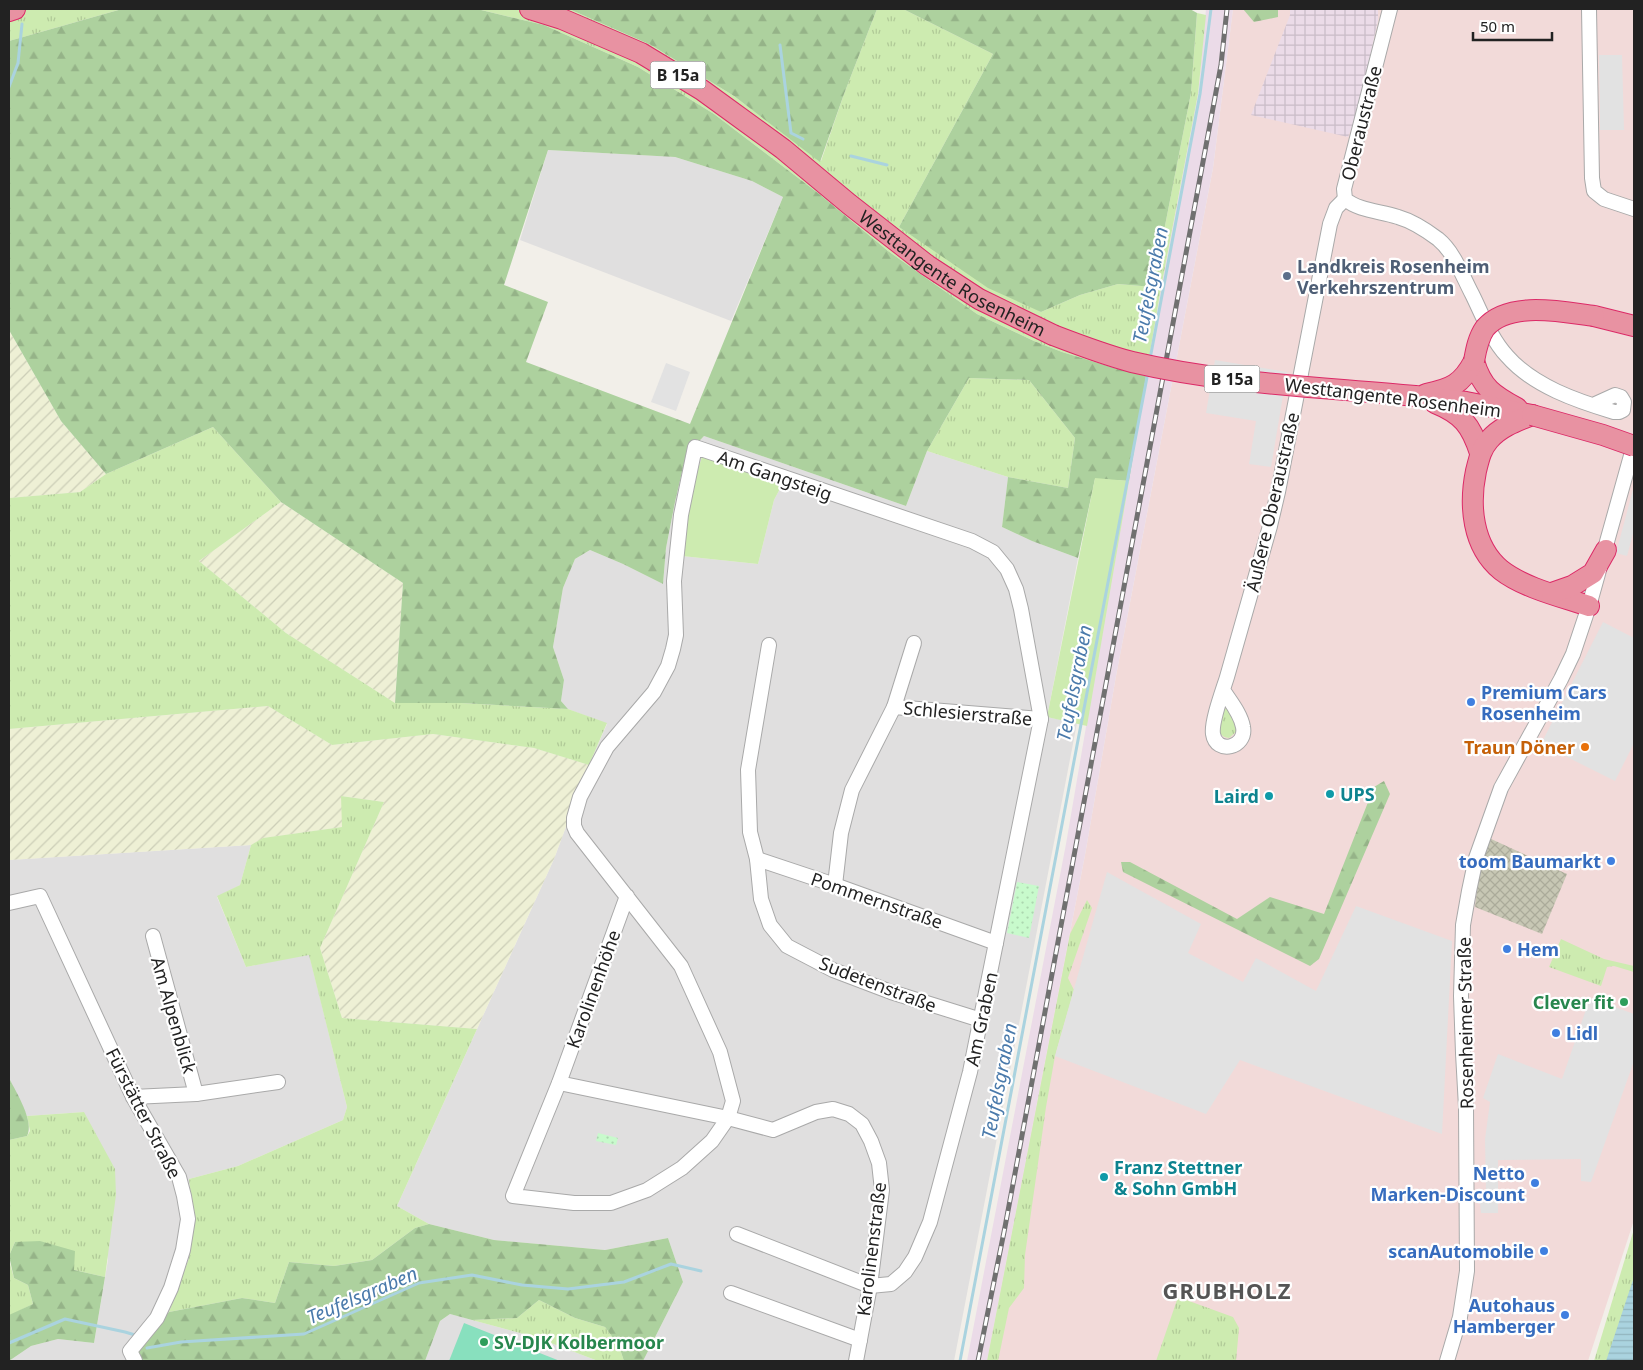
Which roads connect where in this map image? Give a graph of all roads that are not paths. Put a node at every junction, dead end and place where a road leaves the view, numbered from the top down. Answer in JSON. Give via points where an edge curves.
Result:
{"nodes":[{"id":1,"x":15,"y":9,"type":"edge"},
{"id":2,"x":530,"y":9,"type":"edge"},
{"id":3,"x":1390,"y":9,"type":"edge"},
{"id":4,"x":1589,"y":9,"type":"edge"},
{"id":5,"x":9,"y":10,"type":"edge"},
{"id":6,"x":1345,"y":199,"type":"junction"},
{"id":7,"x":1634,"y":208,"type":"edge"},
{"id":8,"x":1632,"y":325,"type":"edge"},
{"id":9,"x":1474,"y":361,"type":"junction"},
{"id":10,"x":1415,"y":396,"type":"junction"},
{"id":11,"x":1592,"y":404,"type":"dead end"},
{"id":12,"x":1532,"y":416,"type":"junction"},
{"id":13,"x":1634,"y":446,"type":"edge"},
{"id":14,"x":1480,"y":452,"type":"junction"},
{"id":15,"x":1606,"y":550,"type":"junction"},
{"id":16,"x":1552,"y":593,"type":"junction"},
{"id":17,"x":1589,"y":606,"type":"junction"},
{"id":18,"x":914,"y":643,"type":"dead end"},
{"id":19,"x":769,"y":645,"type":"dead end"},
{"id":20,"x":1223,"y":690,"type":"dead end"},
{"id":21,"x":894,"y":707,"type":"junction"},
{"id":22,"x":1041,"y":719,"type":"junction"},
{"id":23,"x":607,"y":747,"type":"joint"},
{"id":24,"x":757,"y":859,"type":"junction"},
{"id":25,"x":835,"y":885,"type":"junction"},
{"id":26,"x":627,"y":896,"type":"junction"},
{"id":27,"x":9,"y":903,"type":"edge"},
{"id":28,"x":152,"y":936,"type":"dead end"},
{"id":29,"x":996,"y":943,"type":"junction"},
{"id":30,"x":981,"y":1020,"type":"junction"},
{"id":31,"x":278,"y":1082,"type":"dead end"},
{"id":32,"x":559,"y":1083,"type":"junction"},
{"id":33,"x":196,"y":1094,"type":"junction"},
{"id":34,"x":133,"y":1097,"type":"junction"},
{"id":35,"x":728,"y":1118,"type":"junction"},
{"id":36,"x":737,"y":1234,"type":"dead end"},
{"id":37,"x":870,"y":1286,"type":"junction"},
{"id":38,"x":731,"y":1293,"type":"dead end"},
{"id":39,"x":860,"y":1340,"type":"junction"},
{"id":40,"x":135,"y":1361,"type":"edge"},
{"id":41,"x":856,"y":1361,"type":"edge"},
{"id":42,"x":1448,"y":1361,"type":"edge"}],
"edges":[{"from":1,"to":5,"type":"highway"},
{"from":2,"to":10,"type":"highway","name":"Westtangente Rosenheim","number":"B 15a","bridge":true,"via":[[641,52],[702,90],[783,149],[926,265],[979,299],[1053,335],[1133,362],[1196,374]]},
{"from":3,"to":6,"type":"street","name":"Oberaustraße","via":[[1344,189]]},
{"from":4,"to":7,"type":"street","via":[[1594,191],[1604,199]]},
{"from":6,"to":11,"type":"street","name":"Oberaustraße","via":[[1353,205],[1413,223],[1440,240],[1506,356],[1542,383]]},
{"from":6,"to":20,"type":"street","name":"Äußere Oberaustraße","via":[[1336,208],[1330,224],[1278,492]]},
{"from":8,"to":9,"type":"highway","bridge":true,"via":[[1594,316],[1542,310],[1512,312],[1491,322],[1484,330]]},
{"from":9,"to":10,"type":"highway","via":[[1454,385]]},
{"from":9,"to":12,"type":"highway","via":[[1479,378],[1489,390]]},
{"from":10,"to":12,"type":"highway","name":"Westtangente Rosenheim","number":"B 15a","via":[[1466,402]]},
{"from":10,"to":14,"type":"highway","via":[[1456,413],[1471,430]]},
{"from":12,"to":13,"type":"highway","name":"Westtangente Rosenheim","number":"B 15a","bridge":true},
{"from":12,"to":14,"type":"highway","via":[[1500,430]]},
{"from":13,"to":15,"type":"street","name":"Rosenheimer Straße"},
{"from":14,"to":16,"type":"highway","via":[[1472,498],[1480,542],[1500,569]]},
{"from":15,"to":16,"type":"highway","via":[[1593,573]]},
{"from":15,"to":17,"type":"street","name":"Rosenheimer Straße"},
{"from":16,"to":17,"type":"highway"},
{"from":17,"to":42,"type":"street","name":"Rosenheimer Straße","via":[[1561,679],[1501,788],[1478,850],[1468,891],[1461,996],[1466,1107],[1467,1271],[1460,1317]]},
{"from":18,"to":21,"type":"street","name":"Schlesierstraße"},
{"from":19,"to":24,"type":"street","name":"Sudetenstraße","via":[[748,770],[750,832]]},
{"from":21,"to":22,"type":"street","name":"Schlesierstraße"},
{"from":21,"to":25,"type":"street","name":"Schlesierstraße","via":[[852,790],[841,832]]},
{"from":22,"to":23,"type":"street","name":"Am Gangsteig","via":[[1016,589],[1007,569],[993,552],[972,541],[695,448],[680,524],[674,581],[674,649],[654,692]]},
{"from":22,"to":29,"type":"street","name":"Am Graben"},
{"from":23,"to":26,"type":"street","name":"Karolinenhöhe","via":[[580,797],[574,826]]},
{"from":24,"to":25,"type":"street","name":"Pommernstraße"},
{"from":24,"to":30,"type":"street","name":"Sudetenstraße","via":[[761,899],[770,925],[787,946],[833,970]]},
{"from":25,"to":29,"type":"street","name":"Pommernstraße"},
{"from":26,"to":32,"type":"street","name":"Karolinenhöhe"},
{"from":26,"to":35,"type":"street","name":"Karolinenhöhe","via":[[681,966],[712,1034],[733,1101]]},
{"from":27,"to":34,"type":"street","name":"Fürstätter Straße","via":[[40,896]]},
{"from":28,"to":33,"type":"street","name":"Am Alpenblick"},
{"from":29,"to":30,"type":"street","name":"Am Graben"},
{"from":30,"to":37,"type":"street","name":"Am Graben","via":[[930,1222],[905,1272],[891,1284]]},
{"from":31,"to":33,"type":"street","name":"Am Alpenblick"},
{"from":32,"to":35,"type":"street"},
{"from":32,"to":35,"type":"street","name":"Karolinenhöhe","via":[[513,1196],[574,1203],[611,1202],[647,1190],[682,1168],[712,1141]]},
{"from":33,"to":34,"type":"street","name":"Am Alpenblick"},
{"from":34,"to":40,"type":"street","name":"Fürstätter Straße","via":[[179,1177],[188,1219],[183,1250],[171,1288],[157,1318],[130,1352]]},
{"from":35,"to":37,"type":"street","name":"Karolinenstraße","via":[[773,1130],[816,1112],[833,1109],[849,1114],[862,1124],[879,1163],[882,1190]]},
{"from":36,"to":37,"type":"street"},
{"from":37,"to":39,"type":"street","name":"Karolinenstraße"},
{"from":38,"to":39,"type":"street","name":"Karolinenstraße"},
{"from":39,"to":41,"type":"street","name":"Karolinenstraße"}]}
